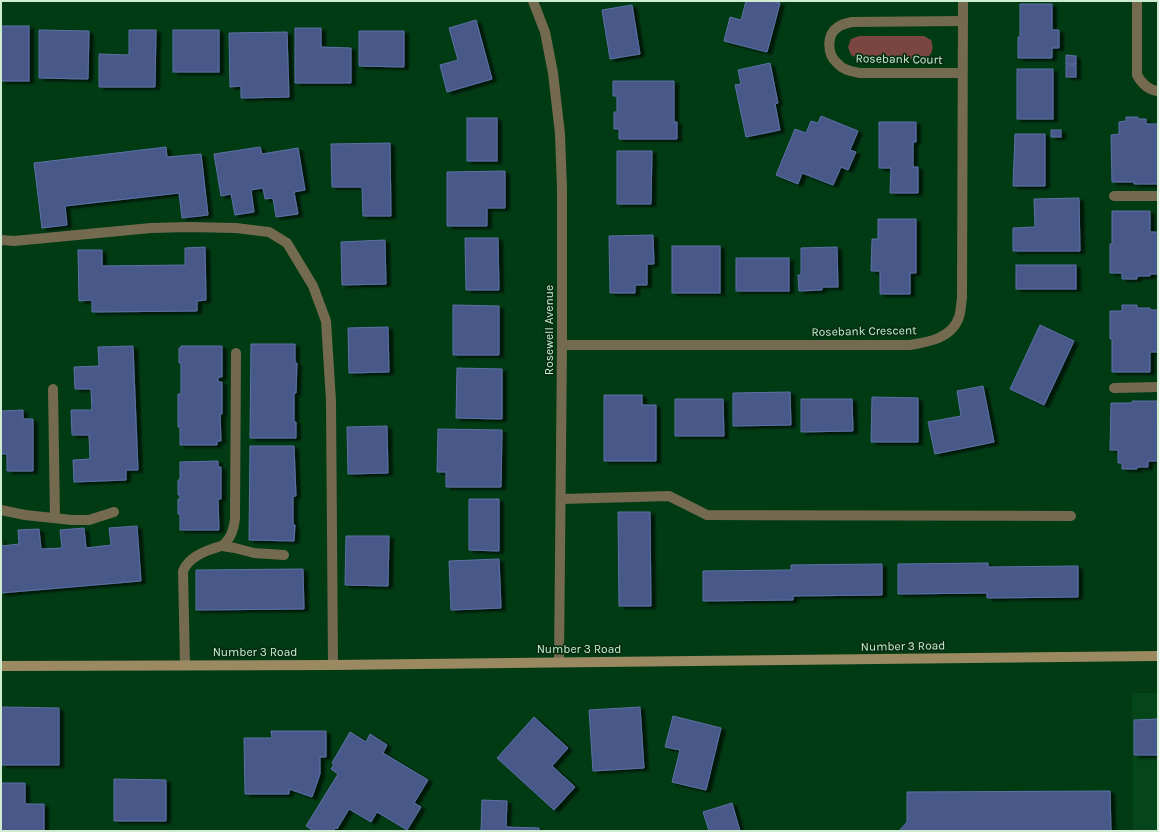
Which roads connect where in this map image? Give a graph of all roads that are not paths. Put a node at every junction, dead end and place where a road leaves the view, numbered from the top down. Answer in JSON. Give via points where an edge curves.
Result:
{"nodes":[{"id":1,"x":533,"y":1,"type":"edge"},
{"id":2,"x":963,"y":1,"type":"edge"},
{"id":3,"x":1137,"y":1,"type":"edge"},
{"id":4,"x":963,"y":21,"type":"junction"},
{"id":5,"x":962,"y":73,"type":"junction"},
{"id":6,"x":1158,"y":91,"type":"edge"},
{"id":7,"x":1114,"y":196,"type":"dead end"},
{"id":8,"x":1158,"y":196,"type":"edge"},
{"id":9,"x":1,"y":240,"type":"edge"},
{"id":10,"x":562,"y":345,"type":"junction"},
{"id":11,"x":236,"y":353,"type":"dead end"},
{"id":12,"x":1158,"y":387,"type":"edge"},
{"id":13,"x":1114,"y":388,"type":"dead end"},
{"id":14,"x":53,"y":389,"type":"dead end"},
{"id":15,"x":561,"y":499,"type":"junction"},
{"id":16,"x":1,"y":510,"type":"edge"},
{"id":17,"x":114,"y":512,"type":"dead end"},
{"id":18,"x":1071,"y":516,"type":"dead end"},
{"id":19,"x":55,"y":518,"type":"junction"},
{"id":20,"x":222,"y":546,"type":"junction"},
{"id":21,"x":284,"y":555,"type":"dead end"},
{"id":22,"x":1158,"y":656,"type":"edge"},
{"id":23,"x":559,"y":662,"type":"junction"},
{"id":24,"x":184,"y":665,"type":"junction"},
{"id":25,"x":333,"y":665,"type":"junction"},
{"id":26,"x":1,"y":666,"type":"edge"}],
"edges":[{"from":1,"to":10,"type":"street","name":"Rosewell Avenue","via":[[545,32],[560,134]]},
{"from":2,"to":4,"type":"street","name":"Rosebank Crescent"},
{"from":3,"to":6,"type":"street","via":[[1138,75],[1146,87]]},
{"from":4,"to":5,"type":"street","name":"Rosebank Crescent"},
{"from":4,"to":5,"type":"street","name":"Rosebank Court","via":[[845,23],[833,31],[829,46],[835,62],[859,73]]},
{"from":5,"to":10,"type":"street","name":"Rosebank Crescent","via":[[962,298],[959,318],[950,331],[932,341],[910,345]]},
{"from":7,"to":8,"type":"street"},
{"from":9,"to":25,"type":"street","via":[[188,227],[269,232],[287,243],[313,286],[326,321],[331,401]]},
{"from":10,"to":15,"type":"street","name":"Rosewell Avenue"},
{"from":11,"to":20,"type":"street","via":[[236,508],[231,536]]},
{"from":12,"to":13,"type":"street"},
{"from":14,"to":19,"type":"street"},
{"from":15,"to":18,"type":"street","via":[[669,496],[707,516]]},
{"from":15,"to":23,"type":"street","name":"Rosewell Avenue"},
{"from":16,"to":19,"type":"street"},
{"from":17,"to":19,"type":"street","via":[[89,520]]},
{"from":20,"to":21,"type":"street","via":[[254,554]]},
{"from":20,"to":24,"type":"street","via":[[202,552],[186,565],[183,571]]},
{"from":22,"to":23,"type":"main road","name":"Number 3 Road"},
{"from":23,"to":25,"type":"main road","name":"Number 3 Road"},
{"from":24,"to":25,"type":"main road","name":"Number 3 Road"},
{"from":24,"to":26,"type":"main road","name":"Number 3 Road"}]}
